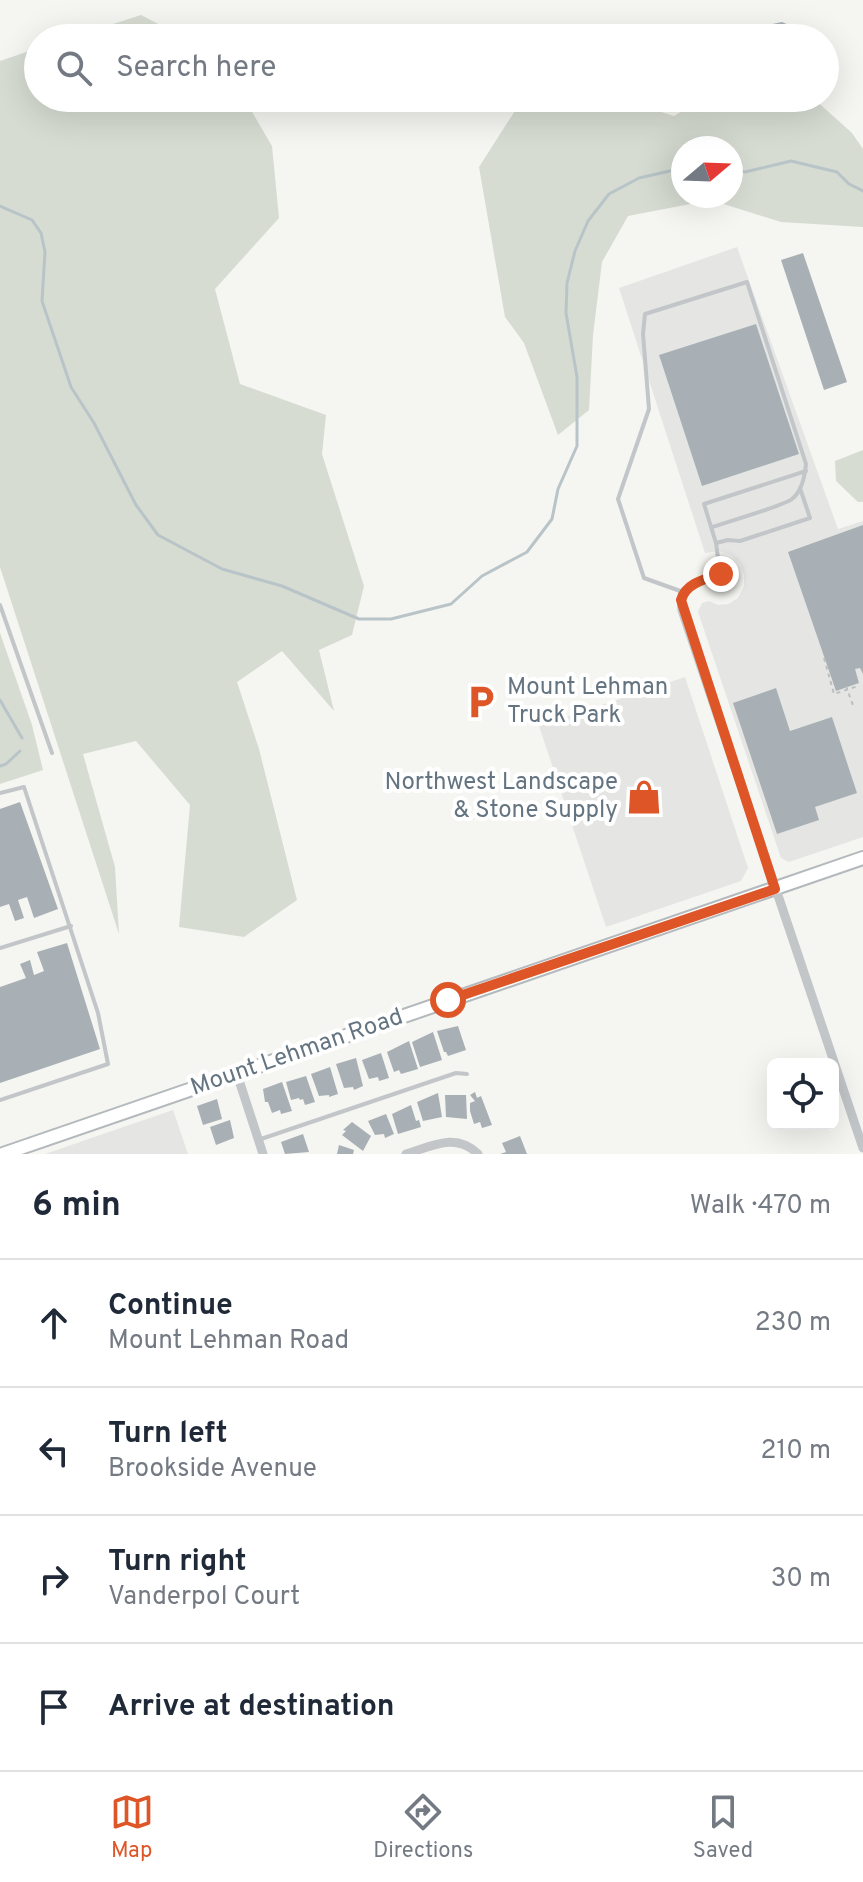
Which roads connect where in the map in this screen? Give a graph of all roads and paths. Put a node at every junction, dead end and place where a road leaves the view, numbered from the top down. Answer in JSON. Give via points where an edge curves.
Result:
{"nodes":[{"id":1,"x":806,"y":471,"type":"junction"},
{"id":2,"x":800,"y":487,"type":"junction"},
{"id":3,"x":712,"y":527,"type":"junction"},
{"id":4,"x":716,"y":543,"type":"junction"},
{"id":5,"x":721,"y":574,"type":"joint"},
{"id":6,"x":683,"y":592,"type":"junction"},
{"id":7,"x":0,"y":605,"type":"edge"},
{"id":8,"x":824,"y":658,"type":"dead end"},
{"id":9,"x":858,"y":686,"type":"dead end"},
{"id":10,"x":847,"y":688,"type":"junction"},
{"id":11,"x":854,"y":708,"type":"dead end"},
{"id":12,"x":52,"y":753,"type":"dead end"},
{"id":13,"x":0,"y":793,"type":"edge"},
{"id":14,"x":863,"y":858,"type":"edge"},
{"id":15,"x":775,"y":889,"type":"junction"},
{"id":16,"x":71,"y":926,"type":"junction"},
{"id":17,"x":0,"y":948,"type":"edge"},
{"id":18,"x":237,"y":1074,"type":"junction"},
{"id":19,"x":467,"y":1074,"type":"dead end"},
{"id":20,"x":0,"y":1100,"type":"edge"},
{"id":21,"x":260,"y":1140,"type":"junction"},
{"id":22,"x":863,"y":1148,"type":"edge"},
{"id":23,"x":3,"y":1154,"type":"edge"},
{"id":24,"x":263,"y":1154,"type":"edge"},
{"id":25,"x":406,"y":1154,"type":"edge"},
{"id":26,"x":478,"y":1154,"type":"edge"}],
"edges":[{"from":1,"to":2,"type":"lane"},
{"from":1,"to":3,"type":"lane","via":[[704,504]]},
{"from":1,"to":6,"type":"lane","via":[[747,282],[645,314],[649,409],[618,499],[644,578]]},
{"from":2,"to":3,"type":"lane","via":[[792,499]]},
{"from":2,"to":4,"type":"lane","via":[[810,518],[740,541]]},
{"from":3,"to":4,"type":"lane"},
{"from":4,"to":5,"type":"lane"},
{"from":5,"to":6,"type":"street"},
{"from":6,"to":15,"type":"street","via":[[682,610]]},
{"from":7,"to":12,"type":"lane"},
{"from":8,"to":10,"type":"path","via":[[834,694]]},
{"from":9,"to":10,"type":"path"},
{"from":10,"to":11,"type":"path"},
{"from":13,"to":16,"type":"lane","via":[[24,787]]},
{"from":14,"to":15,"type":"main road","name":"Mount Lehman Road"},
{"from":15,"to":18,"type":"main road","name":"Mount Lehman Road"},
{"from":15,"to":22,"type":"street"},
{"from":16,"to":17,"type":"lane"},
{"from":16,"to":20,"type":"lane","via":[[108,1064]]},
{"from":18,"to":21,"type":"street"},
{"from":18,"to":23,"type":"main road","name":"Mount Lehman Road"},
{"from":19,"to":21,"type":"lane","via":[[456,1073]]},
{"from":21,"to":24,"type":"street"},
{"from":25,"to":26,"type":"street","via":[[446,1141],[469,1145]]}]}
